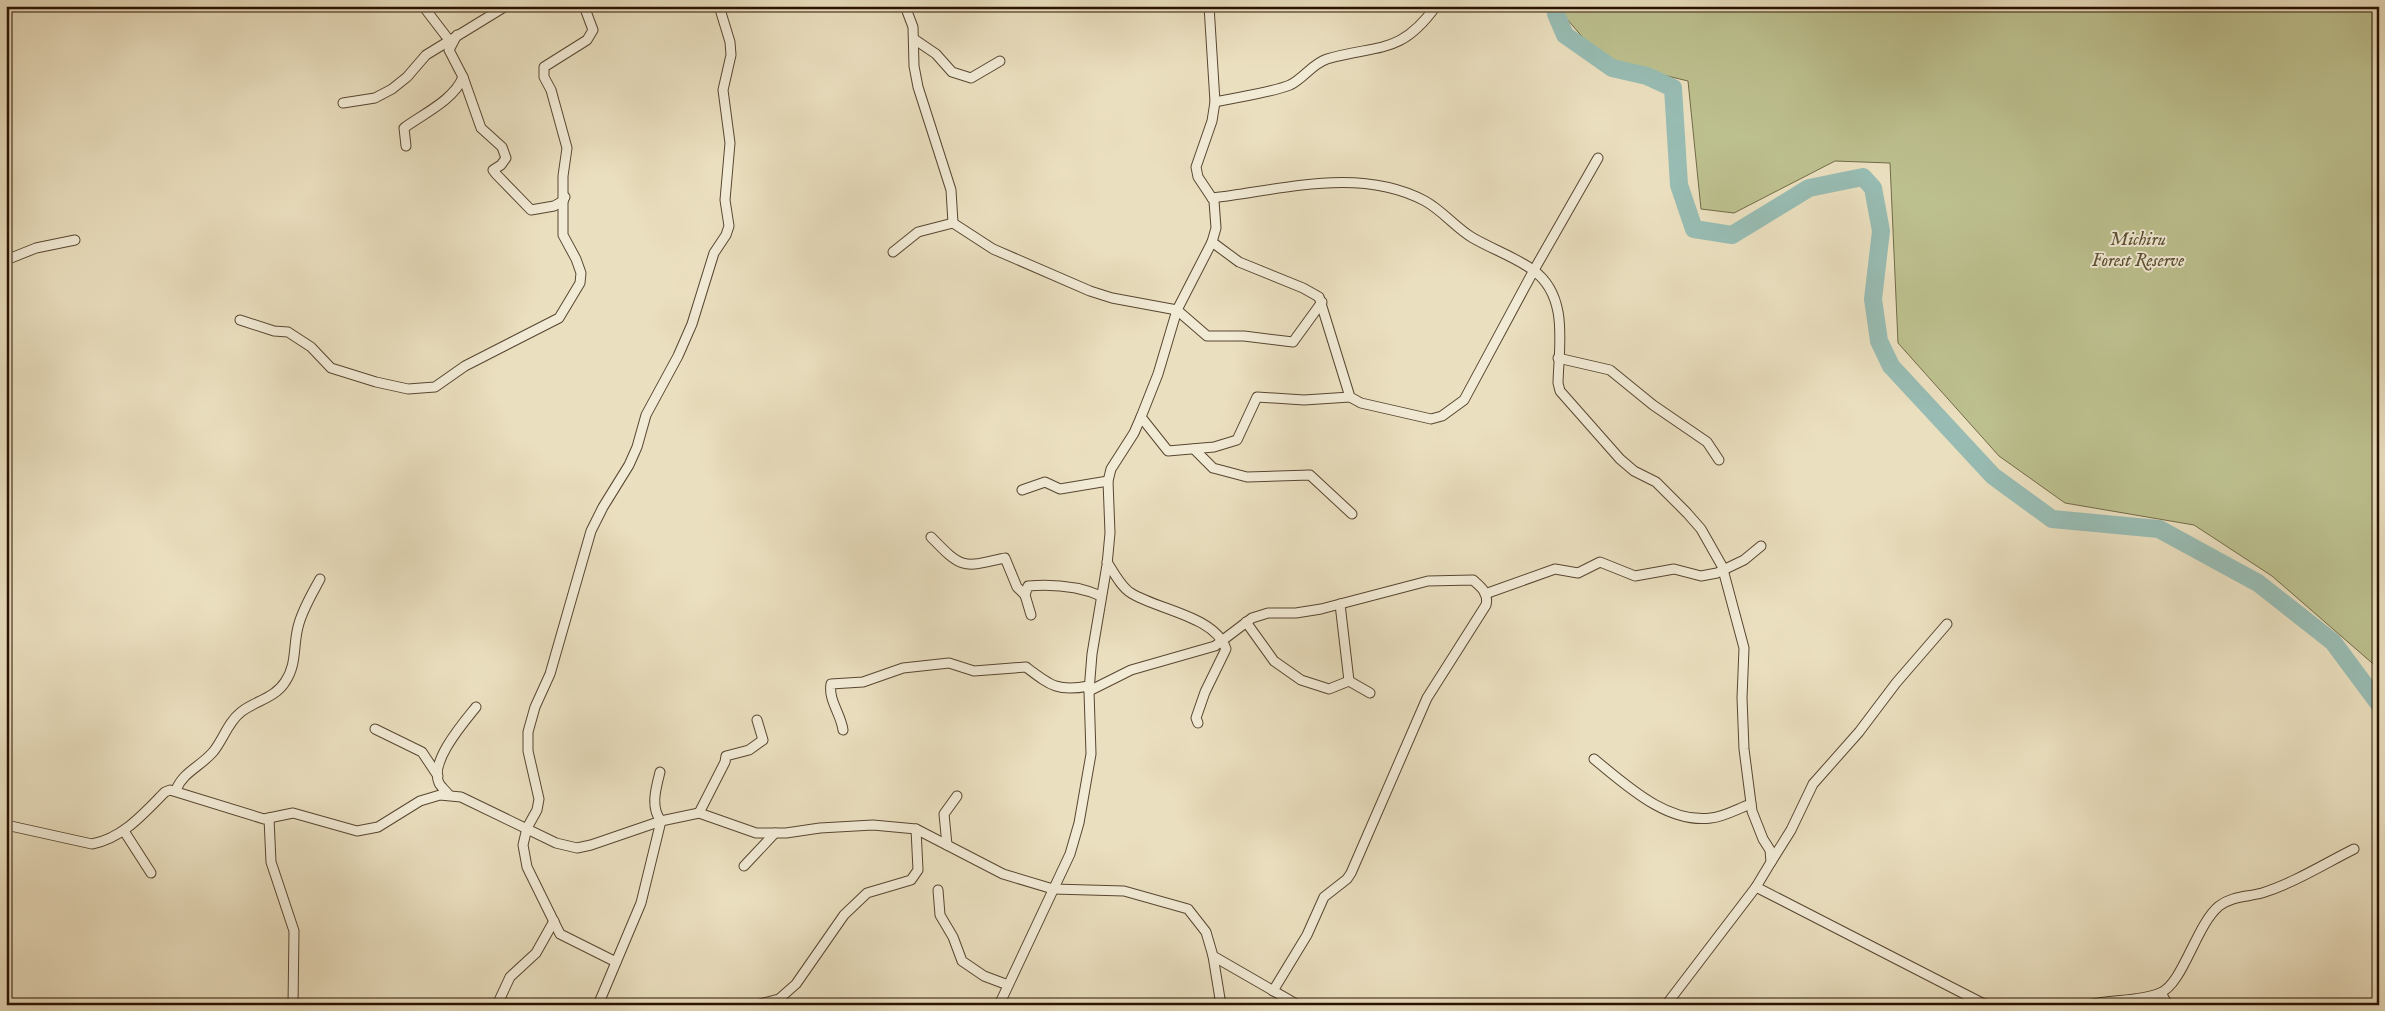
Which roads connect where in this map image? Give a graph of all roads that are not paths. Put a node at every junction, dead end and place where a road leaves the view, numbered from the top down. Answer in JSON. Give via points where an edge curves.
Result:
{"nodes":[{"id":1,"x":423,"y":6,"type":"edge"},
{"id":2,"x":506,"y":6,"type":"edge"},
{"id":3,"x":584,"y":6,"type":"edge"},
{"id":4,"x":719,"y":6,"type":"edge"},
{"id":5,"x":905,"y":6,"type":"edge"},
{"id":6,"x":1210,"y":6,"type":"edge"},
{"id":7,"x":1436,"y":6,"type":"edge"},
{"id":8,"x":453,"y":37,"type":"junction"},
{"id":9,"x":914,"y":39,"type":"junction"},
{"id":10,"x":1000,"y":61,"type":"dead end"},
{"id":11,"x":463,"y":78,"type":"junction"},
{"id":12,"x":1215,"y":102,"type":"junction"},
{"id":13,"x":343,"y":103,"type":"dead end"},
{"id":14,"x":406,"y":146,"type":"dead end"},
{"id":15,"x":1598,"y":158,"type":"dead end"},
{"id":16,"x":564,"y":197,"type":"junction"},
{"id":17,"x":1212,"y":198,"type":"junction"},
{"id":18,"x":554,"y":206,"type":"junction"},
{"id":19,"x":564,"y":215,"type":"junction"},
{"id":20,"x":953,"y":224,"type":"junction"},
{"id":21,"x":75,"y":240,"type":"dead end"},
{"id":22,"x":1212,"y":242,"type":"junction"},
{"id":23,"x":893,"y":252,"type":"dead end"},
{"id":24,"x":6,"y":260,"type":"edge"},
{"id":25,"x":1534,"y":270,"type":"junction"},
{"id":26,"x":1322,"y":302,"type":"junction"},
{"id":27,"x":1176,"y":310,"type":"junction"},
{"id":28,"x":240,"y":320,"type":"dead end"},
{"id":29,"x":1558,"y":358,"type":"junction"},
{"id":30,"x":1350,"y":397,"type":"junction"},
{"id":31,"x":1141,"y":417,"type":"junction"},
{"id":32,"x":1194,"y":449,"type":"junction"},
{"id":33,"x":1718,"y":460,"type":"dead end"},
{"id":34,"x":1108,"y":481,"type":"junction"},
{"id":35,"x":1022,"y":490,"type":"dead end"},
{"id":36,"x":1352,"y":514,"type":"dead end"},
{"id":37,"x":931,"y":537,"type":"dead end"},
{"id":38,"x":1761,"y":546,"type":"dead end"},
{"id":39,"x":1107,"y":562,"type":"junction"},
{"id":40,"x":1723,"y":570,"type":"junction"},
{"id":41,"x":320,"y":578,"type":"dead end"},
{"id":42,"x":1485,"y":594,"type":"junction"},
{"id":43,"x":1025,"y":595,"type":"junction"},
{"id":44,"x":1101,"y":596,"type":"junction"},
{"id":45,"x":1340,"y":604,"type":"junction"},
{"id":46,"x":1031,"y":615,"type":"dead end"},
{"id":47,"x":1246,"y":622,"type":"junction"},
{"id":48,"x":1947,"y":624,"type":"dead end"},
{"id":49,"x":1223,"y":640,"type":"junction"},
{"id":50,"x":1349,"y":681,"type":"junction"},
{"id":51,"x":1089,"y":688,"type":"junction"},
{"id":52,"x":1370,"y":694,"type":"dead end"},
{"id":53,"x":476,"y":707,"type":"dead end"},
{"id":54,"x":757,"y":720,"type":"dead end"},
{"id":55,"x":1198,"y":723,"type":"dead end"},
{"id":56,"x":375,"y":729,"type":"dead end"},
{"id":57,"x":843,"y":730,"type":"dead end"},
{"id":58,"x":1594,"y":759,"type":"dead end"},
{"id":59,"x":660,"y":772,"type":"dead end"},
{"id":60,"x":438,"y":776,"type":"junction"},
{"id":61,"x":176,"y":790,"type":"junction"},
{"id":62,"x":449,"y":795,"type":"junction"},
{"id":63,"x":957,"y":796,"type":"dead end"},
{"id":64,"x":1751,"y":804,"type":"junction"},
{"id":65,"x":699,"y":813,"type":"junction"},
{"id":66,"x":269,"y":818,"type":"junction"},
{"id":67,"x":661,"y":821,"type":"junction"},
{"id":68,"x":6,"y":825,"type":"edge"},
{"id":69,"x":527,"y":828,"type":"junction"},
{"id":70,"x":916,"y":829,"type":"junction"},
{"id":71,"x":124,"y":831,"type":"junction"},
{"id":72,"x":774,"y":833,"type":"junction"},
{"id":73,"x":948,"y":845,"type":"junction"},
{"id":74,"x":2354,"y":849,"type":"dead end"},
{"id":75,"x":1770,"y":862,"type":"junction"},
{"id":76,"x":744,"y":866,"type":"dead end"},
{"id":77,"x":152,"y":873,"type":"dead end"},
{"id":78,"x":1756,"y":887,"type":"junction"},
{"id":79,"x":1053,"y":889,"type":"junction"},
{"id":80,"x":938,"y":890,"type":"dead end"},
{"id":81,"x":554,"y":921,"type":"junction"},
{"id":82,"x":1212,"y":956,"type":"junction"},
{"id":83,"x":616,"y":962,"type":"junction"},
{"id":84,"x":1008,"y":985,"type":"junction"},
{"id":85,"x":1273,"y":991,"type":"junction"},
{"id":86,"x":2161,"y":993,"type":"junction"},
{"id":87,"x":1986,"y":1004,"type":"edge"},
{"id":88,"x":292,"y":1005,"type":"edge"},
{"id":89,"x":496,"y":1005,"type":"edge"},
{"id":90,"x":598,"y":1005,"type":"edge"},
{"id":91,"x":756,"y":1005,"type":"edge"},
{"id":92,"x":999,"y":1005,"type":"edge"},
{"id":93,"x":1221,"y":1005,"type":"edge"},
{"id":94,"x":1298,"y":1005,"type":"edge"},
{"id":95,"x":1666,"y":1005,"type":"edge"},
{"id":96,"x":2089,"y":1005,"type":"edge"},
{"id":97,"x":2168,"y":1005,"type":"edge"}],
"edges":[{"from":1,"to":8,"type":"street"},
{"from":2,"to":8,"type":"street"},
{"from":3,"to":16,"type":"street","via":[[593,30],[587,40],[544,67],[567,148]]},
{"from":4,"to":69,"type":"street","via":[[731,55],[723,90],[730,143],[725,200],[730,226],[714,253],[683,346],[646,415],[629,465],[603,507],[586,546],[553,666],[528,732],[528,751],[539,799]]},
{"from":5,"to":9,"type":"street"},
{"from":6,"to":12,"type":"street"},
{"from":7,"to":12,"type":"street","via":[[1409,36],[1387,47],[1327,60],[1312,66],[1290,84]]},
{"from":8,"to":11,"type":"street","via":[[449,50]]},
{"from":8,"to":13,"type":"street","via":[[426,55],[392,89],[375,98]]},
{"from":9,"to":10,"type":"street","via":[[936,54],[952,72],[971,78]]},
{"from":9,"to":20,"type":"street","via":[[918,88],[951,190]]},
{"from":11,"to":14,"type":"street","via":[[452,94],[404,128]]},
{"from":11,"to":18,"type":"street","via":[[481,128],[502,147],[506,158],[493,170],[531,210]]},
{"from":12,"to":17,"type":"street","via":[[1212,122],[1196,167],[1198,177]]},
{"from":15,"to":25,"type":"street"},
{"from":16,"to":18,"type":"street"},
{"from":16,"to":19,"type":"street"},
{"from":17,"to":22,"type":"street","via":[[1216,217]]},
{"from":17,"to":25,"type":"street","via":[[1312,184],[1360,182],[1383,185],[1424,200],[1470,236]]},
{"from":18,"to":19,"type":"street"},
{"from":19,"to":28,"type":"street","via":[[563,235],[581,273],[580,282],[559,318],[465,366],[434,387],[408,388],[331,368],[311,347],[288,332]]},
{"from":20,"to":23,"type":"street","via":[[918,232]]},
{"from":20,"to":27,"type":"street","via":[[993,249],[1090,291]]},
{"from":21,"to":24,"type":"street","via":[[36,248]]},
{"from":22,"to":26,"type":"street","via":[[1239,262],[1303,288]]},
{"from":22,"to":27,"type":"street"},
{"from":25,"to":29,"type":"street","via":[[1549,286],[1557,304],[1560,322]]},
{"from":25,"to":30,"type":"street","via":[[1464,400],[1451,411],[1431,419],[1361,403]]},
{"from":26,"to":27,"type":"street","via":[[1293,342],[1244,336],[1207,336]]},
{"from":26,"to":30,"type":"street"},
{"from":27,"to":31,"type":"street","via":[[1158,374]]},
{"from":29,"to":33,"type":"street","via":[[1610,370],[1707,442]]},
{"from":29,"to":40,"type":"street","via":[[1560,391],[1620,459],[1634,471],[1656,482],[1687,513],[1701,529]]},
{"from":30,"to":32,"type":"street","via":[[1304,400],[1257,397],[1237,440]]},
{"from":31,"to":32,"type":"street","via":[[1168,451]]},
{"from":31,"to":34,"type":"street","via":[[1111,469]]},
{"from":32,"to":36,"type":"street","via":[[1213,468],[1247,477],[1310,475]]},
{"from":34,"to":35,"type":"street","via":[[1060,489],[1045,482]]},
{"from":34,"to":39,"type":"street","via":[[1110,533]]},
{"from":37,"to":43,"type":"street","via":[[962,564],[1005,558],[1017,587]]},
{"from":38,"to":40,"type":"street","via":[[1744,560]]},
{"from":39,"to":44,"type":"street"},
{"from":39,"to":49,"type":"street","via":[[1129,592],[1208,627]]},
{"from":40,"to":42,"type":"street","via":[[1701,576],[1674,569],[1635,576],[1600,562],[1578,573],[1554,569]]},
{"from":40,"to":64,"type":"street","via":[[1744,648],[1744,749]]},
{"from":41,"to":61,"type":"street","via":[[302,613],[293,667],[285,683],[276,692],[240,712],[214,750],[203,763],[181,779]]},
{"from":42,"to":45,"type":"street","via":[[1473,580],[1428,581]]},
{"from":42,"to":85,"type":"street","via":[[1486,605],[1427,698],[1351,873],[1347,880],[1324,897],[1307,935]]},
{"from":43,"to":44,"type":"street","via":[[1028,586],[1051,584],[1085,589]]},
{"from":43,"to":46,"type":"street"},
{"from":44,"to":51,"type":"street"},
{"from":45,"to":47,"type":"street","via":[[1296,613],[1268,613]]},
{"from":45,"to":50,"type":"street"},
{"from":47,"to":49,"type":"street"},
{"from":47,"to":50,"type":"street","via":[[1274,662],[1302,680],[1329,689]]},
{"from":48,"to":75,"type":"street","via":[[1813,784],[1791,830]]},
{"from":49,"to":51,"type":"street","via":[[1204,650],[1131,670]]},
{"from":49,"to":55,"type":"street","via":[[1226,649],[1205,692],[1196,718]]},
{"from":50,"to":52,"type":"street"},
{"from":51,"to":57,"type":"street","via":[[1058,688],[1026,667],[974,671],[949,663],[903,668],[863,682],[831,684],[830,692]]},
{"from":51,"to":79,"type":"street","via":[[1091,754],[1079,823],[1070,854]]},
{"from":53,"to":60,"type":"street","via":[[439,762]]},
{"from":54,"to":65,"type":"street","via":[[763,740],[749,750],[726,756]]},
{"from":56,"to":60,"type":"street","via":[[422,752]]},
{"from":58,"to":64,"type":"street","via":[[1648,802],[1680,816],[1712,818]]},
{"from":59,"to":67,"type":"street","via":[[655,814]]},
{"from":60,"to":62,"type":"street"},
{"from":61,"to":66,"type":"street","via":[[253,816]]},
{"from":61,"to":71,"type":"street","via":[[165,792]]},
{"from":62,"to":66,"type":"street","via":[[420,801],[378,827],[367,830],[357,831],[293,813]]},
{"from":62,"to":69,"type":"street","via":[[461,797]]},
{"from":63,"to":73,"type":"street","via":[[944,814]]},
{"from":64,"to":75,"type":"street","via":[[1770,850]]},
{"from":65,"to":67,"type":"street"},
{"from":65,"to":72,"type":"street","via":[[756,833]]},
{"from":66,"to":88,"type":"street","via":[[271,862],[294,931]]},
{"from":67,"to":69,"type":"street","via":[[577,848],[556,843]]},
{"from":67,"to":83,"type":"street","via":[[642,903]]},
{"from":68,"to":71,"type":"street","via":[[92,844]]},
{"from":69,"to":81,"type":"street","via":[[523,845],[527,868]]},
{"from":70,"to":72,"type":"street","via":[[873,825]]},
{"from":70,"to":73,"type":"street"},
{"from":70,"to":91,"type":"street","via":[[918,870],[911,880],[867,892],[844,915],[796,984],[779,999]]},
{"from":71,"to":77,"type":"street"},
{"from":72,"to":76,"type":"street"},
{"from":73,"to":79,"type":"street","via":[[1002,874]]},
{"from":74,"to":86,"type":"street","via":[[2296,879],[2261,893],[2237,897],[2219,906],[2201,928],[2173,983]]},
{"from":75,"to":78,"type":"street"},
{"from":78,"to":87,"type":"street"},
{"from":78,"to":95,"type":"street"},
{"from":79,"to":82,"type":"street","via":[[1124,892],[1188,910],[1206,932]]},
{"from":79,"to":84,"type":"street"},
{"from":80,"to":84,"type":"street","via":[[940,915],[954,937],[962,961],[984,976]]},
{"from":81,"to":83,"type":"street","via":[[560,934]]},
{"from":81,"to":89,"type":"street","via":[[536,953],[510,977]]},
{"from":82,"to":85,"type":"street"},
{"from":82,"to":93,"type":"street"},
{"from":83,"to":90,"type":"street"},
{"from":84,"to":92,"type":"street"},
{"from":85,"to":94,"type":"street"},
{"from":86,"to":96,"type":"street"},
{"from":86,"to":97,"type":"street"}]}
